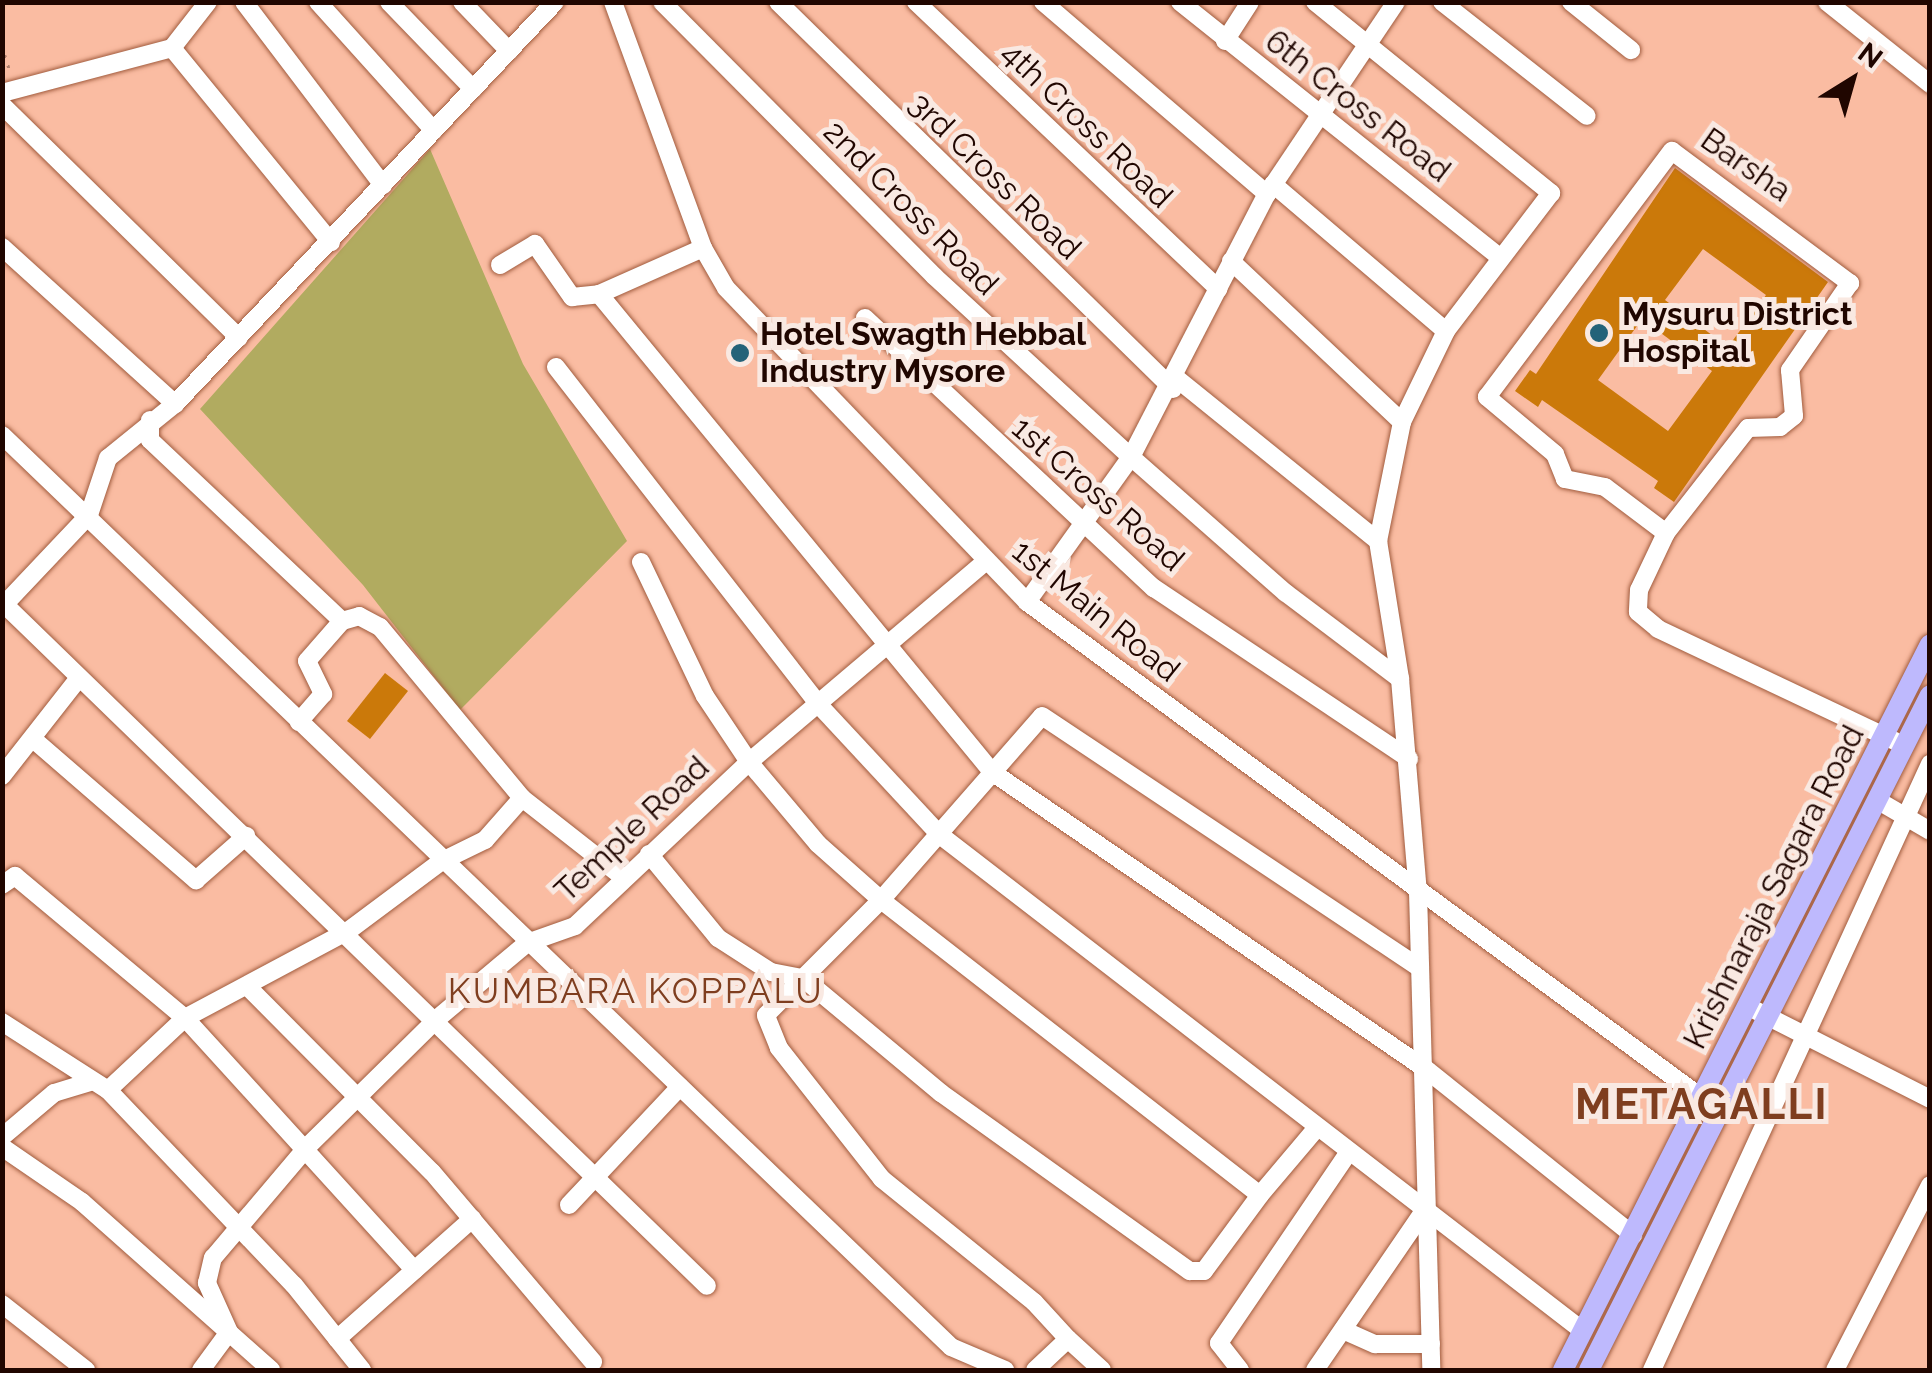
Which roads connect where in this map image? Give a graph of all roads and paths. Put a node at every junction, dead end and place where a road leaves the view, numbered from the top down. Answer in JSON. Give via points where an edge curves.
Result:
{"nodes":[{"id":1,"x":208,"y":2,"type":"edge"},
{"id":2,"x":244,"y":2,"type":"edge"},
{"id":3,"x":318,"y":2,"type":"edge"},
{"id":4,"x":389,"y":2,"type":"edge"},
{"id":5,"x":462,"y":2,"type":"edge"},
{"id":6,"x":556,"y":2,"type":"edge"},
{"id":7,"x":613,"y":2,"type":"edge"},
{"id":8,"x":662,"y":2,"type":"edge"},
{"id":9,"x":778,"y":2,"type":"edge"},
{"id":10,"x":916,"y":2,"type":"edge"},
{"id":11,"x":1043,"y":2,"type":"edge"},
{"id":12,"x":1180,"y":2,"type":"edge"},
{"id":13,"x":1250,"y":2,"type":"edge"},
{"id":14,"x":1315,"y":2,"type":"edge"},
{"id":15,"x":1396,"y":2,"type":"edge"},
{"id":16,"x":1442,"y":2,"type":"edge"},
{"id":17,"x":1570,"y":2,"type":"edge"},
{"id":18,"x":1827,"y":2,"type":"edge"},
{"id":19,"x":1225,"y":40,"type":"junction"},
{"id":20,"x":2,"y":45,"type":"edge"},
{"id":21,"x":1368,"y":46,"type":"junction"},
{"id":22,"x":172,"y":48,"type":"junction"},
{"id":23,"x":1630,"y":50,"type":"dead end"},
{"id":24,"x":509,"y":51,"type":"junction"},
{"id":25,"x":1930,"y":84,"type":"edge"},
{"id":26,"x":473,"y":90,"type":"junction"},
{"id":27,"x":5,"y":96,"type":"edge"},
{"id":28,"x":1323,"y":114,"type":"junction"},
{"id":29,"x":1586,"y":116,"type":"dead end"},
{"id":30,"x":434,"y":131,"type":"junction"},
{"id":31,"x":383,"y":185,"type":"junction"},
{"id":32,"x":1270,"y":189,"type":"junction"},
{"id":33,"x":331,"y":242,"type":"junction"},
{"id":34,"x":2,"y":246,"type":"edge"},
{"id":35,"x":703,"y":248,"type":"junction"},
{"id":36,"x":1498,"y":256,"type":"junction"},
{"id":37,"x":1231,"y":260,"type":"junction"},
{"id":38,"x":500,"y":265,"type":"dead end"},
{"id":39,"x":1218,"y":289,"type":"junction"},
{"id":40,"x":599,"y":294,"type":"junction"},
{"id":41,"x":866,"y":318,"type":"dead end"},
{"id":42,"x":1446,"y":331,"type":"junction"},
{"id":43,"x":239,"y":338,"type":"junction"},
{"id":44,"x":556,"y":367,"type":"dead end"},
{"id":45,"x":1174,"y":383,"type":"junction"},
{"id":46,"x":175,"y":404,"type":"junction"},
{"id":47,"x":150,"y":420,"type":"junction"},
{"id":48,"x":1402,"y":422,"type":"junction"},
{"id":49,"x":2,"y":435,"type":"edge"},
{"id":50,"x":1132,"y":457,"type":"junction"},
{"id":51,"x":89,"y":515,"type":"junction"},
{"id":52,"x":1084,"y":528,"type":"junction"},
{"id":53,"x":1666,"y":532,"type":"junction"},
{"id":54,"x":1378,"y":541,"type":"junction"},
{"id":55,"x":986,"y":561,"type":"junction"},
{"id":56,"x":641,"y":562,"type":"dead end"},
{"id":57,"x":1027,"y":602,"type":"junction"},
{"id":58,"x":3,"y":604,"type":"edge"},
{"id":59,"x":342,"y":621,"type":"junction"},
{"id":60,"x":1930,"y":644,"type":"edge"},
{"id":61,"x":887,"y":651,"type":"junction"},
{"id":62,"x":78,"y":679,"type":"junction"},
{"id":63,"x":1400,"y":679,"type":"junction"},
{"id":64,"x":1930,"y":695,"type":"edge"},
{"id":65,"x":819,"y":705,"type":"junction"},
{"id":66,"x":299,"y":722,"type":"junction"},
{"id":67,"x":32,"y":740,"type":"junction"},
{"id":68,"x":1895,"y":741,"type":"junction"},
{"id":69,"x":1409,"y":760,"type":"junction"},
{"id":70,"x":749,"y":762,"type":"junction"},
{"id":71,"x":1930,"y":764,"type":"edge"},
{"id":72,"x":992,"y":772,"type":"junction"},
{"id":73,"x":2,"y":776,"type":"edge"},
{"id":74,"x":522,"y":798,"type":"junction"},
{"id":75,"x":1877,"y":800,"type":"junction"},
{"id":76,"x":1905,"y":817,"type":"junction"},
{"id":77,"x":1930,"y":830,"type":"edge"},
{"id":78,"x":246,"y":836,"type":"junction"},
{"id":79,"x":940,"y":836,"type":"junction"},
{"id":80,"x":649,"y":854,"type":"junction"},
{"id":81,"x":442,"y":861,"type":"junction"},
{"id":82,"x":624,"y":878,"type":"junction"},
{"id":83,"x":2,"y":884,"type":"edge"},
{"id":84,"x":1418,"y":892,"type":"junction"},
{"id":85,"x":881,"y":900,"type":"junction"},
{"id":86,"x":348,"y":932,"type":"junction"},
{"id":87,"x":527,"y":942,"type":"junction"},
{"id":88,"x":1417,"y":966,"type":"junction"},
{"id":89,"x":803,"y":978,"type":"junction"},
{"id":90,"x":247,"y":986,"type":"junction"},
{"id":91,"x":1757,"y":1010,"type":"junction"},
{"id":92,"x":185,"y":1018,"type":"junction"},
{"id":93,"x":438,"y":1018,"type":"junction"},
{"id":94,"x":2,"y":1022,"type":"edge"},
{"id":95,"x":1806,"y":1036,"type":"junction"},
{"id":96,"x":1427,"y":1070,"type":"junction"},
{"id":97,"x":99,"y":1086,"type":"junction"},
{"id":98,"x":680,"y":1087,"type":"junction"},
{"id":99,"x":1930,"y":1098,"type":"edge"},
{"id":100,"x":1700,"y":1100,"type":"junction"},
{"id":101,"x":357,"y":1101,"type":"junction"},
{"id":102,"x":1721,"y":1112,"type":"junction"},
{"id":103,"x":1315,"y":1130,"type":"junction"},
{"id":104,"x":2,"y":1137,"type":"edge"},
{"id":105,"x":2,"y":1147,"type":"edge"},
{"id":106,"x":308,"y":1147,"type":"junction"},
{"id":107,"x":1347,"y":1156,"type":"junction"},
{"id":108,"x":599,"y":1176,"type":"junction"},
{"id":109,"x":1930,"y":1185,"type":"edge"},
{"id":110,"x":1260,"y":1195,"type":"junction"},
{"id":111,"x":569,"y":1205,"type":"dead end"},
{"id":112,"x":1427,"y":1218,"type":"junction"},
{"id":113,"x":472,"y":1219,"type":"junction"},
{"id":114,"x":240,"y":1226,"type":"junction"},
{"id":115,"x":1633,"y":1235,"type":"junction"},
{"id":116,"x":414,"y":1270,"type":"junction"},
{"id":117,"x":707,"y":1286,"type":"dead end"},
{"id":118,"x":2,"y":1304,"type":"edge"},
{"id":119,"x":1343,"y":1330,"type":"junction"},
{"id":120,"x":1583,"y":1331,"type":"junction"},
{"id":121,"x":230,"y":1332,"type":"junction"},
{"id":122,"x":337,"y":1339,"type":"junction"},
{"id":123,"x":1068,"y":1339,"type":"junction"},
{"id":124,"x":1432,"y":1344,"type":"junction"},
{"id":125,"x":593,"y":1362,"type":"dead end"},
{"id":126,"x":86,"y":1370,"type":"edge"},
{"id":127,"x":202,"y":1370,"type":"edge"},
{"id":128,"x":271,"y":1370,"type":"edge"},
{"id":129,"x":362,"y":1370,"type":"edge"},
{"id":130,"x":1004,"y":1370,"type":"edge"},
{"id":131,"x":1036,"y":1370,"type":"edge"},
{"id":132,"x":1102,"y":1370,"type":"edge"},
{"id":133,"x":1240,"y":1370,"type":"edge"},
{"id":134,"x":1315,"y":1370,"type":"edge"},
{"id":135,"x":1431,"y":1370,"type":"edge"},
{"id":136,"x":1564,"y":1370,"type":"edge"},
{"id":137,"x":1589,"y":1370,"type":"edge"},
{"id":138,"x":1652,"y":1370,"type":"edge"},
{"id":139,"x":1835,"y":1370,"type":"edge"}],
"edges":[{"from":1,"to":22,"type":"street"},
{"from":2,"to":31,"type":"street"},
{"from":3,"to":30,"type":"street"},
{"from":4,"to":26,"type":"street"},
{"from":5,"to":24,"type":"street"},
{"from":6,"to":24,"type":"street"},
{"from":7,"to":35,"type":"street","name":"1st Main Road"},
{"from":8,"to":50,"type":"street","name":"2nd Cross Road","via":[[934,276]]},
{"from":9,"to":45,"type":"street","name":"3rd Cross Road"},
{"from":10,"to":39,"type":"street","name":"4th Cross Road"},
{"from":11,"to":32,"type":"street"},
{"from":12,"to":19,"type":"street","name":"6th Cross Road"},
{"from":13,"to":19,"type":"street"},
{"from":14,"to":21,"type":"street"},
{"from":15,"to":21,"type":"street"},
{"from":16,"to":29,"type":"street"},
{"from":17,"to":23,"type":"street"},
{"from":18,"to":25,"type":"street"},
{"from":19,"to":28,"type":"street","name":"6th Cross Road"},
{"from":20,"to":27,"type":"path","via":[[12,62]]},
{"from":21,"to":28,"type":"street"},
{"from":21,"to":36,"type":"street","via":[[1551,194]]},
{"from":22,"to":27,"type":"street"},
{"from":22,"to":33,"type":"street"},
{"from":24,"to":26,"type":"street"},
{"from":26,"to":30,"type":"street"},
{"from":27,"to":43,"type":"street"},
{"from":28,"to":32,"type":"street"},
{"from":28,"to":36,"type":"street","name":"6th Cross Road"},
{"from":30,"to":31,"type":"street"},
{"from":31,"to":33,"type":"street"},
{"from":32,"to":37,"type":"street"},
{"from":32,"to":42,"type":"street"},
{"from":33,"to":43,"type":"street"},
{"from":34,"to":46,"type":"street"},
{"from":35,"to":40,"type":"street"},
{"from":35,"to":55,"type":"street","name":"1st Main Road","via":[[726,288]]},
{"from":36,"to":42,"type":"street"},
{"from":37,"to":39,"type":"street"},
{"from":37,"to":48,"type":"street"},
{"from":38,"to":40,"type":"street","via":[[535,244],[572,298]]},
{"from":39,"to":45,"type":"street"},
{"from":40,"to":61,"type":"street"},
{"from":41,"to":52,"type":"street","name":"1st Cross Road"},
{"from":42,"to":48,"type":"street"},
{"from":43,"to":46,"type":"street"},
{"from":44,"to":65,"type":"street"},
{"from":45,"to":50,"type":"street"},
{"from":45,"to":54,"type":"street","name":"3rd Cross Road"},
{"from":46,"to":47,"type":"street"},
{"from":47,"to":51,"type":"street","via":[[108,458]]},
{"from":47,"to":59,"type":"street","via":[[150,440]]},
{"from":48,"to":54,"type":"street"},
{"from":49,"to":51,"type":"street"},
{"from":50,"to":52,"type":"street"},
{"from":50,"to":63,"type":"street","name":"2nd Cross Road","via":[[1286,593]]},
{"from":51,"to":58,"type":"street"},
{"from":51,"to":66,"type":"street"},
{"from":52,"to":57,"type":"street"},
{"from":52,"to":69,"type":"street","name":"1st Cross Road","via":[[1154,588]]},
{"from":53,"to":53,"type":"street","name":"Barsha","via":[[1748,428],[1780,427],[1794,416],[1790,370],[1850,283],[1672,152],[1487,397],[1555,454],[1565,479],[1604,487]]},
{"from":53,"to":68,"type":"street","name":"Barsha","via":[[1639,590],[1644,621]]},
{"from":54,"to":63,"type":"street"},
{"from":55,"to":57,"type":"street","name":"1st Main Road"},
{"from":55,"to":61,"type":"street","name":"Temple Road"},
{"from":56,"to":70,"type":"street","via":[[705,696]]},
{"from":57,"to":84,"type":"street","name":"1st Main Road"},
{"from":58,"to":62,"type":"street"},
{"from":59,"to":66,"type":"street","via":[[307,661],[323,694]]},
{"from":59,"to":74,"type":"street","via":[[359,616],[380,627]]},
{"from":60,"to":68,"type":"main road","name":"Krishnaraja Sagara Road"},
{"from":61,"to":65,"type":"street","name":"Temple Road"},
{"from":61,"to":72,"type":"street"},
{"from":62,"to":67,"type":"street"},
{"from":62,"to":78,"type":"street"},
{"from":63,"to":69,"type":"street"},
{"from":64,"to":68,"type":"main road","name":"Krishnaraja Sagara Road"},
{"from":65,"to":70,"type":"street","name":"Temple Road"},
{"from":65,"to":79,"type":"street"},
{"from":66,"to":81,"type":"street"},
{"from":67,"to":73,"type":"street"},
{"from":67,"to":78,"type":"street","via":[[196,880]]},
{"from":68,"to":75,"type":"main road","name":"Krishnaraja Sagara Road"},
{"from":68,"to":91,"type":"main road","name":"Krishnaraja Sagara Road"},
{"from":69,"to":84,"type":"street"},
{"from":70,"to":80,"type":"street","name":"Temple Road"},
{"from":70,"to":85,"type":"street","via":[[818,844]]},
{"from":71,"to":76,"type":"street"},
{"from":72,"to":79,"type":"street"},
{"from":72,"to":88,"type":"street","via":[[1042,716]]},
{"from":72,"to":96,"type":"street"},
{"from":74,"to":81,"type":"street","via":[[485,840]]},
{"from":74,"to":82,"type":"street"},
{"from":75,"to":76,"type":"street"},
{"from":75,"to":91,"type":"main road","name":"Krishnaraja Sagara Road"},
{"from":76,"to":77,"type":"street"},
{"from":76,"to":95,"type":"street"},
{"from":78,"to":86,"type":"street"},
{"from":79,"to":85,"type":"street"},
{"from":79,"to":103,"type":"street"},
{"from":80,"to":82,"type":"street","name":"Temple Road"},
{"from":80,"to":89,"type":"street","via":[[718,938],[771,972]]},
{"from":81,"to":86,"type":"street"},
{"from":81,"to":87,"type":"street"},
{"from":82,"to":87,"type":"street","name":"Temple Road","via":[[575,926]]},
{"from":83,"to":92,"type":"street","via":[[16,876]]},
{"from":84,"to":88,"type":"street"},
{"from":84,"to":100,"type":"street","name":"1st Main Road"},
{"from":85,"to":89,"type":"street"},
{"from":85,"to":110,"type":"street"},
{"from":86,"to":90,"type":"street"},
{"from":86,"to":93,"type":"street"},
{"from":87,"to":93,"type":"street","name":"Temple Road"},
{"from":87,"to":98,"type":"street"},
{"from":88,"to":96,"type":"street"},
{"from":89,"to":110,"type":"street","via":[[941,1093],[1197,1275]]},
{"from":89,"to":123,"type":"street","via":[[766,1015],[779,1048],[830,1119],[882,1179]]},
{"from":90,"to":92,"type":"street"},
{"from":90,"to":101,"type":"street"},
{"from":91,"to":95,"type":"street"},
{"from":91,"to":100,"type":"main road","name":"Krishnaraja Sagara Road"},
{"from":91,"to":102,"type":"main road","name":"Krishnaraja Sagara Road"},
{"from":92,"to":97,"type":"street"},
{"from":92,"to":106,"type":"street"},
{"from":93,"to":101,"type":"street","name":"Temple Road"},
{"from":93,"to":108,"type":"street"},
{"from":94,"to":97,"type":"street"},
{"from":95,"to":99,"type":"street"},
{"from":95,"to":138,"type":"street"},
{"from":96,"to":112,"type":"street"},
{"from":96,"to":115,"type":"street"},
{"from":97,"to":104,"type":"street","via":[[54,1094]]},
{"from":97,"to":114,"type":"street"},
{"from":98,"to":108,"type":"street"},
{"from":98,"to":130,"type":"street","via":[[951,1347]]},
{"from":100,"to":102,"type":"street","name":"1st Main Road"},
{"from":100,"to":115,"type":"main road","name":"Krishnaraja Sagara Road"},
{"from":101,"to":106,"type":"street","name":"Temple Road"},
{"from":101,"to":113,"type":"street"},
{"from":102,"to":137,"type":"main road","name":"Krishnaraja Sagara Road"},
{"from":103,"to":107,"type":"street"},
{"from":103,"to":110,"type":"street"},
{"from":105,"to":121,"type":"street","via":[[82,1202]]},
{"from":106,"to":114,"type":"street","name":"Temple Road"},
{"from":106,"to":116,"type":"street"},
{"from":107,"to":112,"type":"street"},
{"from":107,"to":133,"type":"street","via":[[1219,1343]]},
{"from":108,"to":111,"type":"street"},
{"from":108,"to":117,"type":"street"},
{"from":109,"to":139,"type":"street"},
{"from":112,"to":119,"type":"street"},
{"from":112,"to":120,"type":"street"},
{"from":112,"to":124,"type":"street"},
{"from":113,"to":116,"type":"street"},
{"from":113,"to":125,"type":"street"},
{"from":114,"to":121,"type":"street","name":"Temple Road","via":[[212,1258],[207,1283]]},
{"from":114,"to":122,"type":"street"},
{"from":115,"to":120,"type":"main road","name":"Krishnaraja Sagara Road"},
{"from":116,"to":122,"type":"street"},
{"from":118,"to":126,"type":"street"},
{"from":119,"to":124,"type":"street","via":[[1375,1344]]},
{"from":119,"to":134,"type":"street"},
{"from":120,"to":136,"type":"main road","name":"Krishnaraja Sagara Road"},
{"from":121,"to":127,"type":"street"},
{"from":121,"to":128,"type":"street"},
{"from":122,"to":129,"type":"street"},
{"from":123,"to":131,"type":"street"},
{"from":123,"to":132,"type":"street"},
{"from":124,"to":135,"type":"street"}]}
